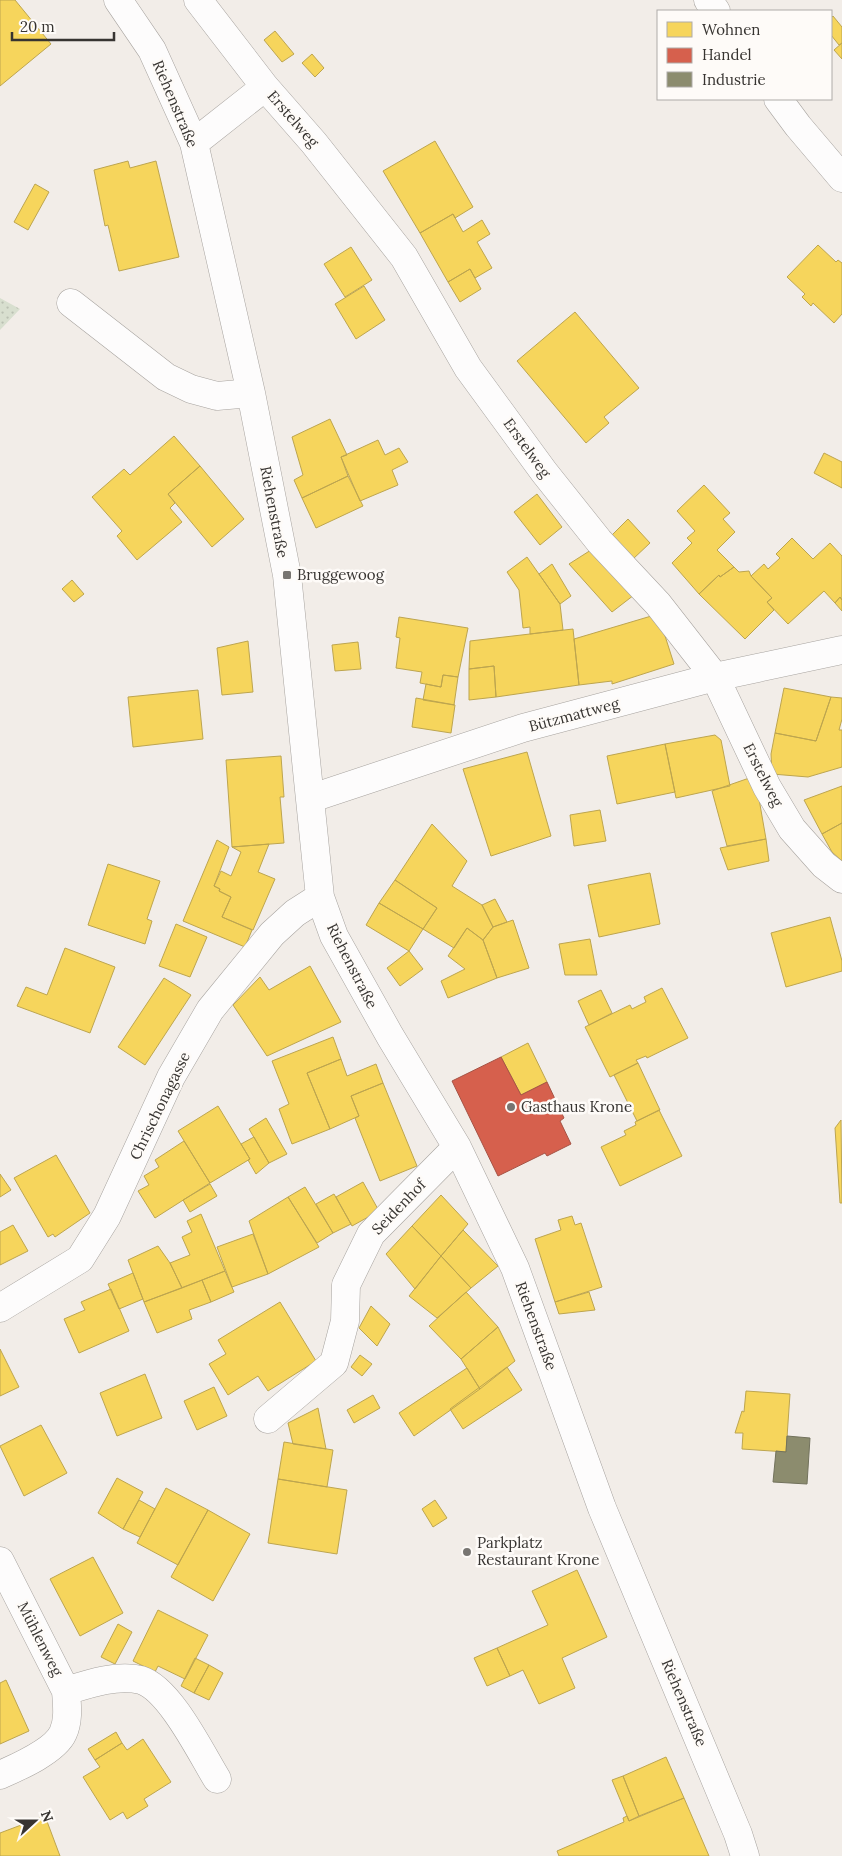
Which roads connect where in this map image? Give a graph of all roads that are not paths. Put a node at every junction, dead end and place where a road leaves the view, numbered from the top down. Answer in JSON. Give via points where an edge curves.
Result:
{"nodes":[{"id":1,"x":118,"y":0,"type":"edge"},
{"id":2,"x":198,"y":0,"type":"edge"},
{"id":3,"x":265,"y":87,"type":"junction"},
{"id":4,"x":779,"y":100,"type":"edge"},
{"id":5,"x":194,"y":143,"type":"junction"},
{"id":6,"x":842,"y":178,"type":"edge"},
{"id":7,"x":71,"y":303,"type":"dead end"},
{"id":8,"x":251,"y":393,"type":"junction"},
{"id":9,"x":842,"y":650,"type":"edge"},
{"id":10,"x":715,"y":677,"type":"junction"},
{"id":11,"x":312,"y":798,"type":"junction"},
{"id":12,"x":842,"y":879,"type":"edge"},
{"id":13,"x":320,"y":897,"type":"junction"},
{"id":14,"x":457,"y":1147,"type":"junction"},
{"id":15,"x":0,"y":1308,"type":"edge"},
{"id":16,"x":268,"y":1419,"type":"dead end"},
{"id":17,"x":0,"y":1561,"type":"edge"},
{"id":18,"x":66,"y":1691,"type":"junction"},
{"id":19,"x":0,"y":1775,"type":"edge"},
{"id":20,"x":217,"y":1779,"type":"dead end"},
{"id":21,"x":744,"y":1856,"type":"edge"}],
"edges":[{"from":1,"to":5,"type":"street","name":"Riehenstraße","via":[[152,50]]},
{"from":2,"to":3,"type":"street"},
{"from":3,"to":5,"type":"street","name":"Erstelweg"},
{"from":3,"to":10,"type":"street","name":"Erstelweg","via":[[404,257],[468,368],[544,472],[599,541],[658,604]]},
{"from":4,"to":6,"type":"street"},
{"from":5,"to":8,"type":"street","name":"Riehenstraße"},
{"from":7,"to":8,"type":"street","via":[[166,377],[191,389],[217,396]]},
{"from":8,"to":11,"type":"street","name":"Riehenstraße","via":[[287,575]]},
{"from":9,"to":10,"type":"street","name":"Bützmattweg"},
{"from":10,"to":11,"type":"street","name":"Bützmattweg","via":[[523,728]]},
{"from":10,"to":12,"type":"street","name":"Erstelweg","via":[[767,786],[792,829],[824,866]]},
{"from":11,"to":13,"type":"street","name":"Riehenstraße"},
{"from":13,"to":14,"type":"street","name":"Riehenstraße","via":[[334,936]]},
{"from":13,"to":15,"type":"street","name":"Chrischonagasse","via":[[295,913],[272,934],[210,1010],[171,1078],[107,1216],[80,1258]]},
{"from":14,"to":16,"type":"street","name":"Seidenhof","via":[[371,1234],[346,1285],[344,1321],[334,1363]]},
{"from":14,"to":21,"type":"street","name":"Riehenstraße","via":[[515,1268],[602,1508],[738,1834]]},
{"from":17,"to":18,"type":"street","name":"Mühlenweg"},
{"from":18,"to":19,"type":"street","name":"Mühlenweg","via":[[68,1711],[63,1734],[37,1759]]},
{"from":18,"to":20,"type":"street","name":"Mühlenweg","via":[[102,1679],[141,1680],[168,1700]]}]}
